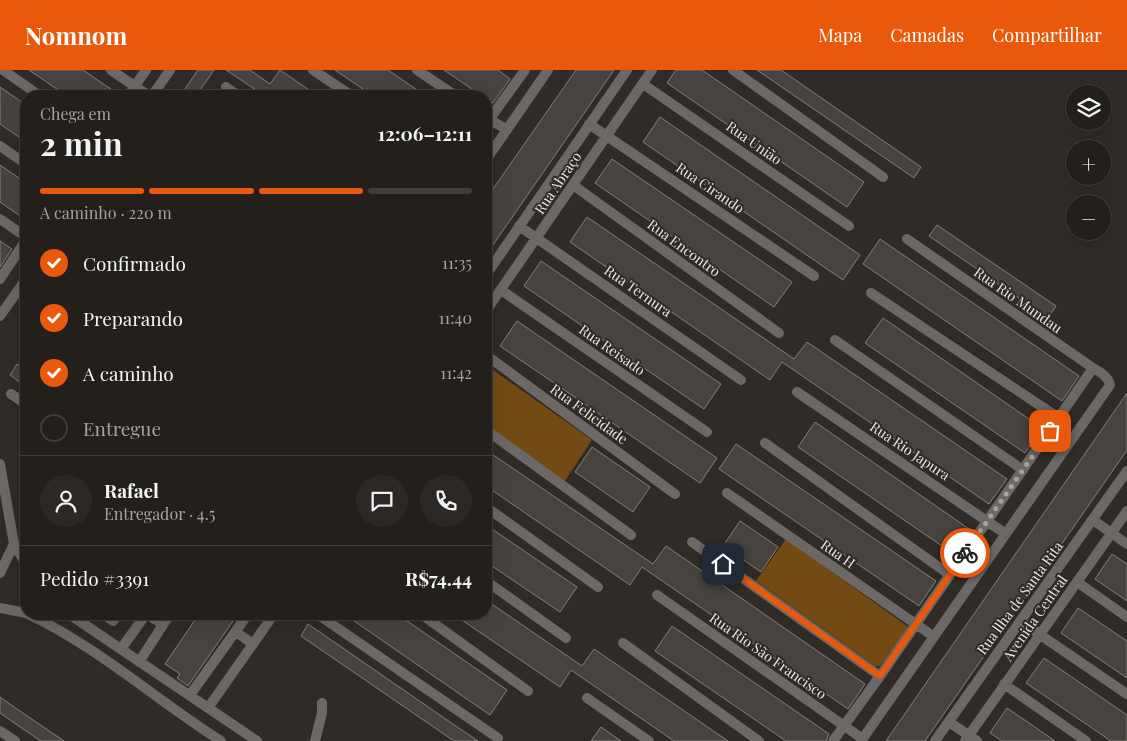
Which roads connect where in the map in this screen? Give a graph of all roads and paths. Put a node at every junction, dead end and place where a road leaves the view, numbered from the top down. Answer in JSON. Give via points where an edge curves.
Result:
{"nodes":[{"id":1,"x":3,"y":70,"type":"edge"},
{"id":2,"x":111,"y":70,"type":"edge"},
{"id":3,"x":146,"y":70,"type":"edge"},
{"id":4,"x":170,"y":70,"type":"edge"},
{"id":5,"x":313,"y":70,"type":"edge"},
{"id":6,"x":417,"y":70,"type":"edge"},
{"id":7,"x":525,"y":70,"type":"edge"},
{"id":8,"x":548,"y":70,"type":"edge"},
{"id":9,"x":627,"y":70,"type":"edge"},
{"id":10,"x":652,"y":70,"type":"edge"},
{"id":11,"x":733,"y":70,"type":"edge"},
{"id":12,"x":643,"y":84,"type":"junction"},
{"id":13,"x":135,"y":87,"type":"junction"},
{"id":14,"x":226,"y":87,"type":"dead end"},
{"id":15,"x":31,"y":90,"type":"edge"},
{"id":16,"x":133,"y":90,"type":"edge"},
{"id":17,"x":140,"y":90,"type":"edge"},
{"id":18,"x":155,"y":90,"type":"edge"},
{"id":19,"x":230,"y":90,"type":"edge"},
{"id":20,"x":343,"y":90,"type":"edge"},
{"id":21,"x":447,"y":90,"type":"edge"},
{"id":22,"x":492,"y":113,"type":"edge"},
{"id":23,"x":492,"y":122,"type":"edge"},
{"id":24,"x":589,"y":124,"type":"junction"},
{"id":25,"x":507,"y":130,"type":"junction"},
{"id":26,"x":607,"y":134,"type":"junction"},
{"id":27,"x":0,"y":146,"type":"edge"},
{"id":28,"x":492,"y":151,"type":"edge"},
{"id":29,"x":20,"y":160,"type":"edge"},
{"id":30,"x":883,"y":177,"type":"dead end"},
{"id":31,"x":573,"y":185,"type":"junction"},
{"id":32,"x":0,"y":219,"type":"edge"},
{"id":33,"x":519,"y":226,"type":"junction"},
{"id":34,"x":849,"y":226,"type":"dead end"},
{"id":35,"x":20,"y":234,"type":"edge"},
{"id":36,"x":537,"y":237,"type":"junction"},
{"id":37,"x":907,"y":239,"type":"dead end"},
{"id":38,"x":20,"y":248,"type":"edge"},
{"id":39,"x":492,"y":266,"type":"edge"},
{"id":40,"x":814,"y":276,"type":"dead end"},
{"id":41,"x":0,"y":279,"type":"edge"},
{"id":42,"x":20,"y":287,"type":"edge"},
{"id":43,"x":501,"y":290,"type":"junction"},
{"id":44,"x":871,"y":292,"type":"dead end"},
{"id":45,"x":0,"y":296,"type":"edge"},
{"id":46,"x":10,"y":302,"type":"junction"},
{"id":47,"x":492,"y":303,"type":"edge"},
{"id":48,"x":0,"y":316,"type":"edge"},
{"id":49,"x":780,"y":333,"type":"dead end"},
{"id":50,"x":835,"y":340,"type":"dead end"},
{"id":51,"x":492,"y":359,"type":"edge"},
{"id":52,"x":1093,"y":368,"type":"junction"},
{"id":53,"x":741,"y":380,"type":"dead end"},
{"id":54,"x":797,"y":392,"type":"dead end"},
{"id":55,"x":11,"y":394,"type":"dead end"},
{"id":56,"x":20,"y":400,"type":"edge"},
{"id":57,"x":1059,"y":418,"type":"junction"},
{"id":58,"x":707,"y":432,"type":"dead end"},
{"id":59,"x":492,"y":434,"type":"edge"},
{"id":60,"x":764,"y":443,"type":"dead end"},
{"id":61,"x":0,"y":464,"type":"edge"},
{"id":62,"x":1023,"y":470,"type":"junction"},
{"id":63,"x":1127,"y":471,"type":"edge"},
{"id":64,"x":727,"y":493,"type":"dead end"},
{"id":65,"x":675,"y":494,"type":"dead end"},
{"id":66,"x":492,"y":511,"type":"edge"},
{"id":67,"x":1127,"y":511,"type":"edge"},
{"id":68,"x":988,"y":520,"type":"junction"},
{"id":69,"x":1093,"y":520,"type":"junction"},
{"id":70,"x":1111,"y":533,"type":"junction"},
{"id":71,"x":1006,"y":534,"type":"junction"},
{"id":72,"x":631,"y":535,"type":"dead end"},
{"id":73,"x":692,"y":542,"type":"dead end"},
{"id":74,"x":14,"y":544,"type":"junction"},
{"id":75,"x":1127,"y":544,"type":"edge"},
{"id":76,"x":20,"y":554,"type":"edge"},
{"id":77,"x":0,"y":573,"type":"edge"},
{"id":78,"x":950,"y":575,"type":"junction"},
{"id":79,"x":1077,"y":582,"type":"junction"},
{"id":80,"x":492,"y":585,"type":"edge"},
{"id":81,"x":598,"y":587,"type":"dead end"},
{"id":82,"x":657,"y":595,"type":"dead end"},
{"id":83,"x":0,"y":608,"type":"edge"},
{"id":84,"x":20,"y":612,"type":"edge"},
{"id":85,"x":1127,"y":617,"type":"edge"},
{"id":86,"x":41,"y":620,"type":"edge"},
{"id":87,"x":86,"y":620,"type":"edge"},
{"id":88,"x":142,"y":620,"type":"edge"},
{"id":89,"x":156,"y":620,"type":"edge"},
{"id":90,"x":166,"y":620,"type":"edge"},
{"id":91,"x":244,"y":620,"type":"edge"},
{"id":92,"x":270,"y":620,"type":"edge"},
{"id":93,"x":326,"y":620,"type":"edge"},
{"id":94,"x":429,"y":620,"type":"edge"},
{"id":95,"x":1020,"y":621,"type":"junction"},
{"id":96,"x":163,"y":624,"type":"junction"},
{"id":97,"x":916,"y":624,"type":"junction"},
{"id":98,"x":236,"y":632,"type":"junction"},
{"id":99,"x":1040,"y":634,"type":"junction"},
{"id":100,"x":933,"y":636,"type":"junction"},
{"id":101,"x":566,"y":638,"type":"dead end"},
{"id":102,"x":623,"y":643,"type":"dead end"},
{"id":103,"x":253,"y":644,"type":"junction"},
{"id":104,"x":122,"y":649,"type":"junction"},
{"id":105,"x":139,"y":662,"type":"junction"},
{"id":106,"x":880,"y":676,"type":"junction"},
{"id":107,"x":1004,"y":684,"type":"junction"},
{"id":108,"x":528,"y":691,"type":"dead end"},
{"id":109,"x":1127,"y":694,"type":"edge"},
{"id":110,"x":190,"y":695,"type":"junction"},
{"id":111,"x":587,"y":698,"type":"dead end"},
{"id":112,"x":322,"y":703,"type":"dead end"},
{"id":113,"x":208,"y":708,"type":"junction"},
{"id":114,"x":949,"y":722,"type":"junction"},
{"id":115,"x":844,"y":726,"type":"junction"},
{"id":116,"x":0,"y":731,"type":"edge"},
{"id":117,"x":208,"y":738,"type":"edge"},
{"id":118,"x":498,"y":738,"type":"dead end"},
{"id":119,"x":970,"y":739,"type":"edge"},
{"id":120,"x":862,"y":740,"type":"edge"},
{"id":121,"x":15,"y":741,"type":"edge"},
{"id":122,"x":221,"y":741,"type":"edge"},
{"id":123,"x":257,"y":741,"type":"edge"},
{"id":124,"x":315,"y":741,"type":"edge"},
{"id":125,"x":649,"y":741,"type":"edge"},
{"id":126,"x":760,"y":741,"type":"edge"},
{"id":127,"x":833,"y":741,"type":"edge"},
{"id":128,"x":935,"y":741,"type":"edge"},
{"id":129,"x":1086,"y":741,"type":"edge"}],
"edges":[{"from":1,"to":15,"type":"street"},
{"from":2,"to":13,"type":"street"},
{"from":3,"to":13,"type":"street"},
{"from":4,"to":18,"type":"street"},
{"from":5,"to":20,"type":"street"},
{"from":6,"to":21,"type":"street"},
{"from":7,"to":22,"type":"street"},
{"from":8,"to":25,"type":"street"},
{"from":9,"to":24,"type":"street","name":"Rua Abraço"},
{"from":10,"to":12,"type":"street","name":"Rua Abraço"},
{"from":11,"to":30,"type":"street"},
{"from":12,"to":26,"type":"street","name":"Rua Abraço"},
{"from":12,"to":34,"type":"street","name":"Rua União"},
{"from":13,"to":16,"type":"street"},
{"from":13,"to":17,"type":"street"},
{"from":14,"to":19,"type":"street"},
{"from":23,"to":25,"type":"street"},
{"from":24,"to":26,"type":"street","name":"Rua Cirando"},
{"from":24,"to":33,"type":"street","name":"Rua Abraço"},
{"from":25,"to":28,"type":"street"},
{"from":26,"to":31,"type":"street","name":"Rua Abraço"},
{"from":26,"to":40,"type":"street","name":"Rua Cirando"},
{"from":27,"to":29,"type":"street"},
{"from":31,"to":36,"type":"street","name":"Rua Abraço"},
{"from":31,"to":49,"type":"street","name":"Rua Encontro"},
{"from":32,"to":35,"type":"street"},
{"from":33,"to":36,"type":"street","name":"Rua Ternura"},
{"from":33,"to":39,"type":"street","name":"Rua Abraço"},
{"from":36,"to":43,"type":"street","name":"Rua Abraço"},
{"from":36,"to":53,"type":"street","name":"Rua Ternura"},
{"from":37,"to":52,"type":"street","name":"Rua Rio Mundau"},
{"from":38,"to":41,"type":"street"},
{"from":42,"to":46,"type":"street"},
{"from":43,"to":47,"type":"street","name":"Rua Abraço"},
{"from":43,"to":58,"type":"street","name":"Rua Reisado"},
{"from":44,"to":57,"type":"street"},
{"from":45,"to":46,"type":"street"},
{"from":46,"to":48,"type":"street"},
{"from":50,"to":62,"type":"street"},
{"from":51,"to":65,"type":"street","name":"Rua Felicidade"},
{"from":52,"to":57,"type":"street"},
{"from":52,"to":71,"type":"street","name":"Rua Rio Mundau","via":[[1104,374],[1110,385]]},
{"from":54,"to":68,"type":"street","name":"Rua Rio Japura"},
{"from":55,"to":56,"type":"street"},
{"from":57,"to":62,"type":"street"},
{"from":59,"to":72,"type":"street"},
{"from":60,"to":78,"type":"street"},
{"from":61,"to":74,"type":"street"},
{"from":62,"to":68,"type":"street"},
{"from":63,"to":69,"type":"street","name":"Rua llha de Santa Rita"},
{"from":64,"to":97,"type":"street","name":"Rua H"},
{"from":66,"to":81,"type":"street"},
{"from":67,"to":70,"type":"street","name":"Avenida Central"},
{"from":68,"to":71,"type":"street","name":"Rua Rio Japura"},
{"from":68,"to":78,"type":"street"},
{"from":69,"to":70,"type":"street"},
{"from":69,"to":95,"type":"street","name":"Rua llha de Santa Rita"},
{"from":70,"to":75,"type":"street"},
{"from":70,"to":79,"type":"street","name":"Avenida Central"},
{"from":71,"to":100,"type":"street"},
{"from":73,"to":106,"type":"street"},
{"from":74,"to":76,"type":"street"},
{"from":74,"to":77,"type":"street"},
{"from":78,"to":97,"type":"street"},
{"from":79,"to":85,"type":"street"},
{"from":79,"to":99,"type":"street","name":"Avenida Central"},
{"from":80,"to":101,"type":"street"},
{"from":82,"to":115,"type":"street","name":"Rua Rio São Francisco"},
{"from":83,"to":84,"type":"street"},
{"from":86,"to":117,"type":"street","via":[[116,667]]},
{"from":87,"to":104,"type":"street"},
{"from":88,"to":104,"type":"street"},
{"from":89,"to":96,"type":"street"},
{"from":90,"to":96,"type":"street"},
{"from":91,"to":98,"type":"street"},
{"from":92,"to":103,"type":"street"},
{"from":93,"to":118,"type":"street"},
{"from":94,"to":108,"type":"street"},
{"from":95,"to":99,"type":"street"},
{"from":95,"to":114,"type":"street","name":"Rua llha de Santa Rita"},
{"from":96,"to":105,"type":"street"},
{"from":97,"to":100,"type":"street","name":"Rua H"},
{"from":97,"to":106,"type":"street"},
{"from":98,"to":103,"type":"street"},
{"from":98,"to":110,"type":"street"},
{"from":99,"to":107,"type":"street","name":"Avenida Central"},
{"from":99,"to":109,"type":"street"},
{"from":100,"to":120,"type":"street"},
{"from":102,"to":126,"type":"street"},
{"from":103,"to":113,"type":"street"},
{"from":104,"to":105,"type":"street"},
{"from":105,"to":110,"type":"street"},
{"from":106,"to":115,"type":"street"},
{"from":107,"to":119,"type":"street","name":"Avenida Central"},
{"from":107,"to":129,"type":"street"},
{"from":110,"to":113,"type":"street"},
{"from":111,"to":125,"type":"street"},
{"from":112,"to":124,"type":"street"},
{"from":113,"to":123,"type":"street"},
{"from":114,"to":119,"type":"street"},
{"from":114,"to":128,"type":"street","name":"Rua llha de Santa Rita"},
{"from":115,"to":120,"type":"street","name":"Rua Rio São Francisco"},
{"from":115,"to":127,"type":"street"},
{"from":116,"to":121,"type":"street"},
{"from":117,"to":122,"type":"street"}]}
